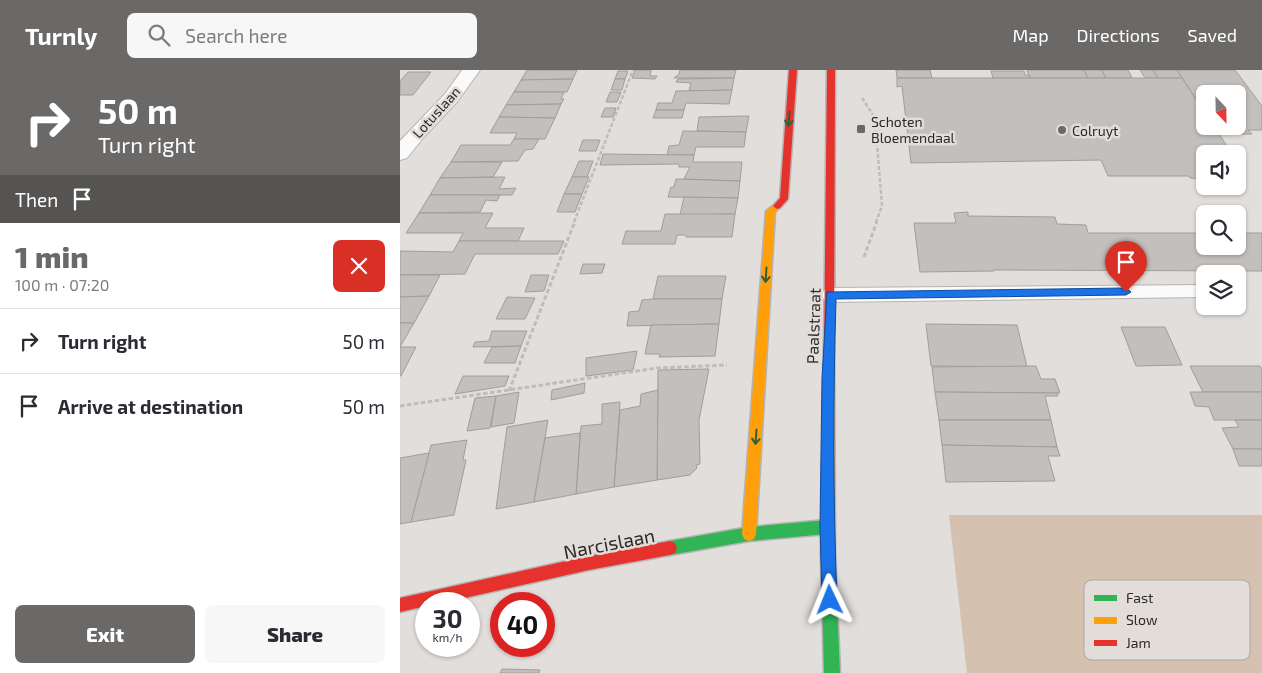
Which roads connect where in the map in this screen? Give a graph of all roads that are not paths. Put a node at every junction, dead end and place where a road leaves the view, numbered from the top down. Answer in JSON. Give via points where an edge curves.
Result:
{"nodes":[{"id":1,"x":471,"y":70,"type":"edge"},
{"id":2,"x":793,"y":70,"type":"edge"},
{"id":3,"x":832,"y":70,"type":"edge"},
{"id":4,"x":408,"y":120,"type":"dead end"},
{"id":5,"x":431,"y":120,"type":"junction"},
{"id":6,"x":400,"y":154,"type":"edge"},
{"id":7,"x":1196,"y":290,"type":"edge"},
{"id":8,"x":830,"y":295,"type":"junction"},
{"id":9,"x":827,"y":527,"type":"junction"},
{"id":10,"x":749,"y":534,"type":"junction"},
{"id":11,"x":400,"y":605,"type":"edge"},
{"id":12,"x":832,"y":673,"type":"edge"}],
"edges":[{"from":1,"to":5,"type":"street","name":"Lotuslaan"},
{"from":2,"to":10,"type":"street","one_way":true,"via":[[784,199],[770,211]]},
{"from":3,"to":8,"type":"street","name":"Paalstraat"},
{"from":4,"to":5,"type":"street"},
{"from":5,"to":6,"type":"street","name":"Lotuslaan"},
{"from":7,"to":8,"type":"lane"},
{"from":8,"to":9,"type":"street","name":"Paalstraat"},
{"from":9,"to":10,"type":"street","name":"Narcislaan"},
{"from":9,"to":12,"type":"street","name":"Paalstraat"},
{"from":10,"to":11,"type":"street","name":"Narcislaan","via":[[588,563]]}]}
